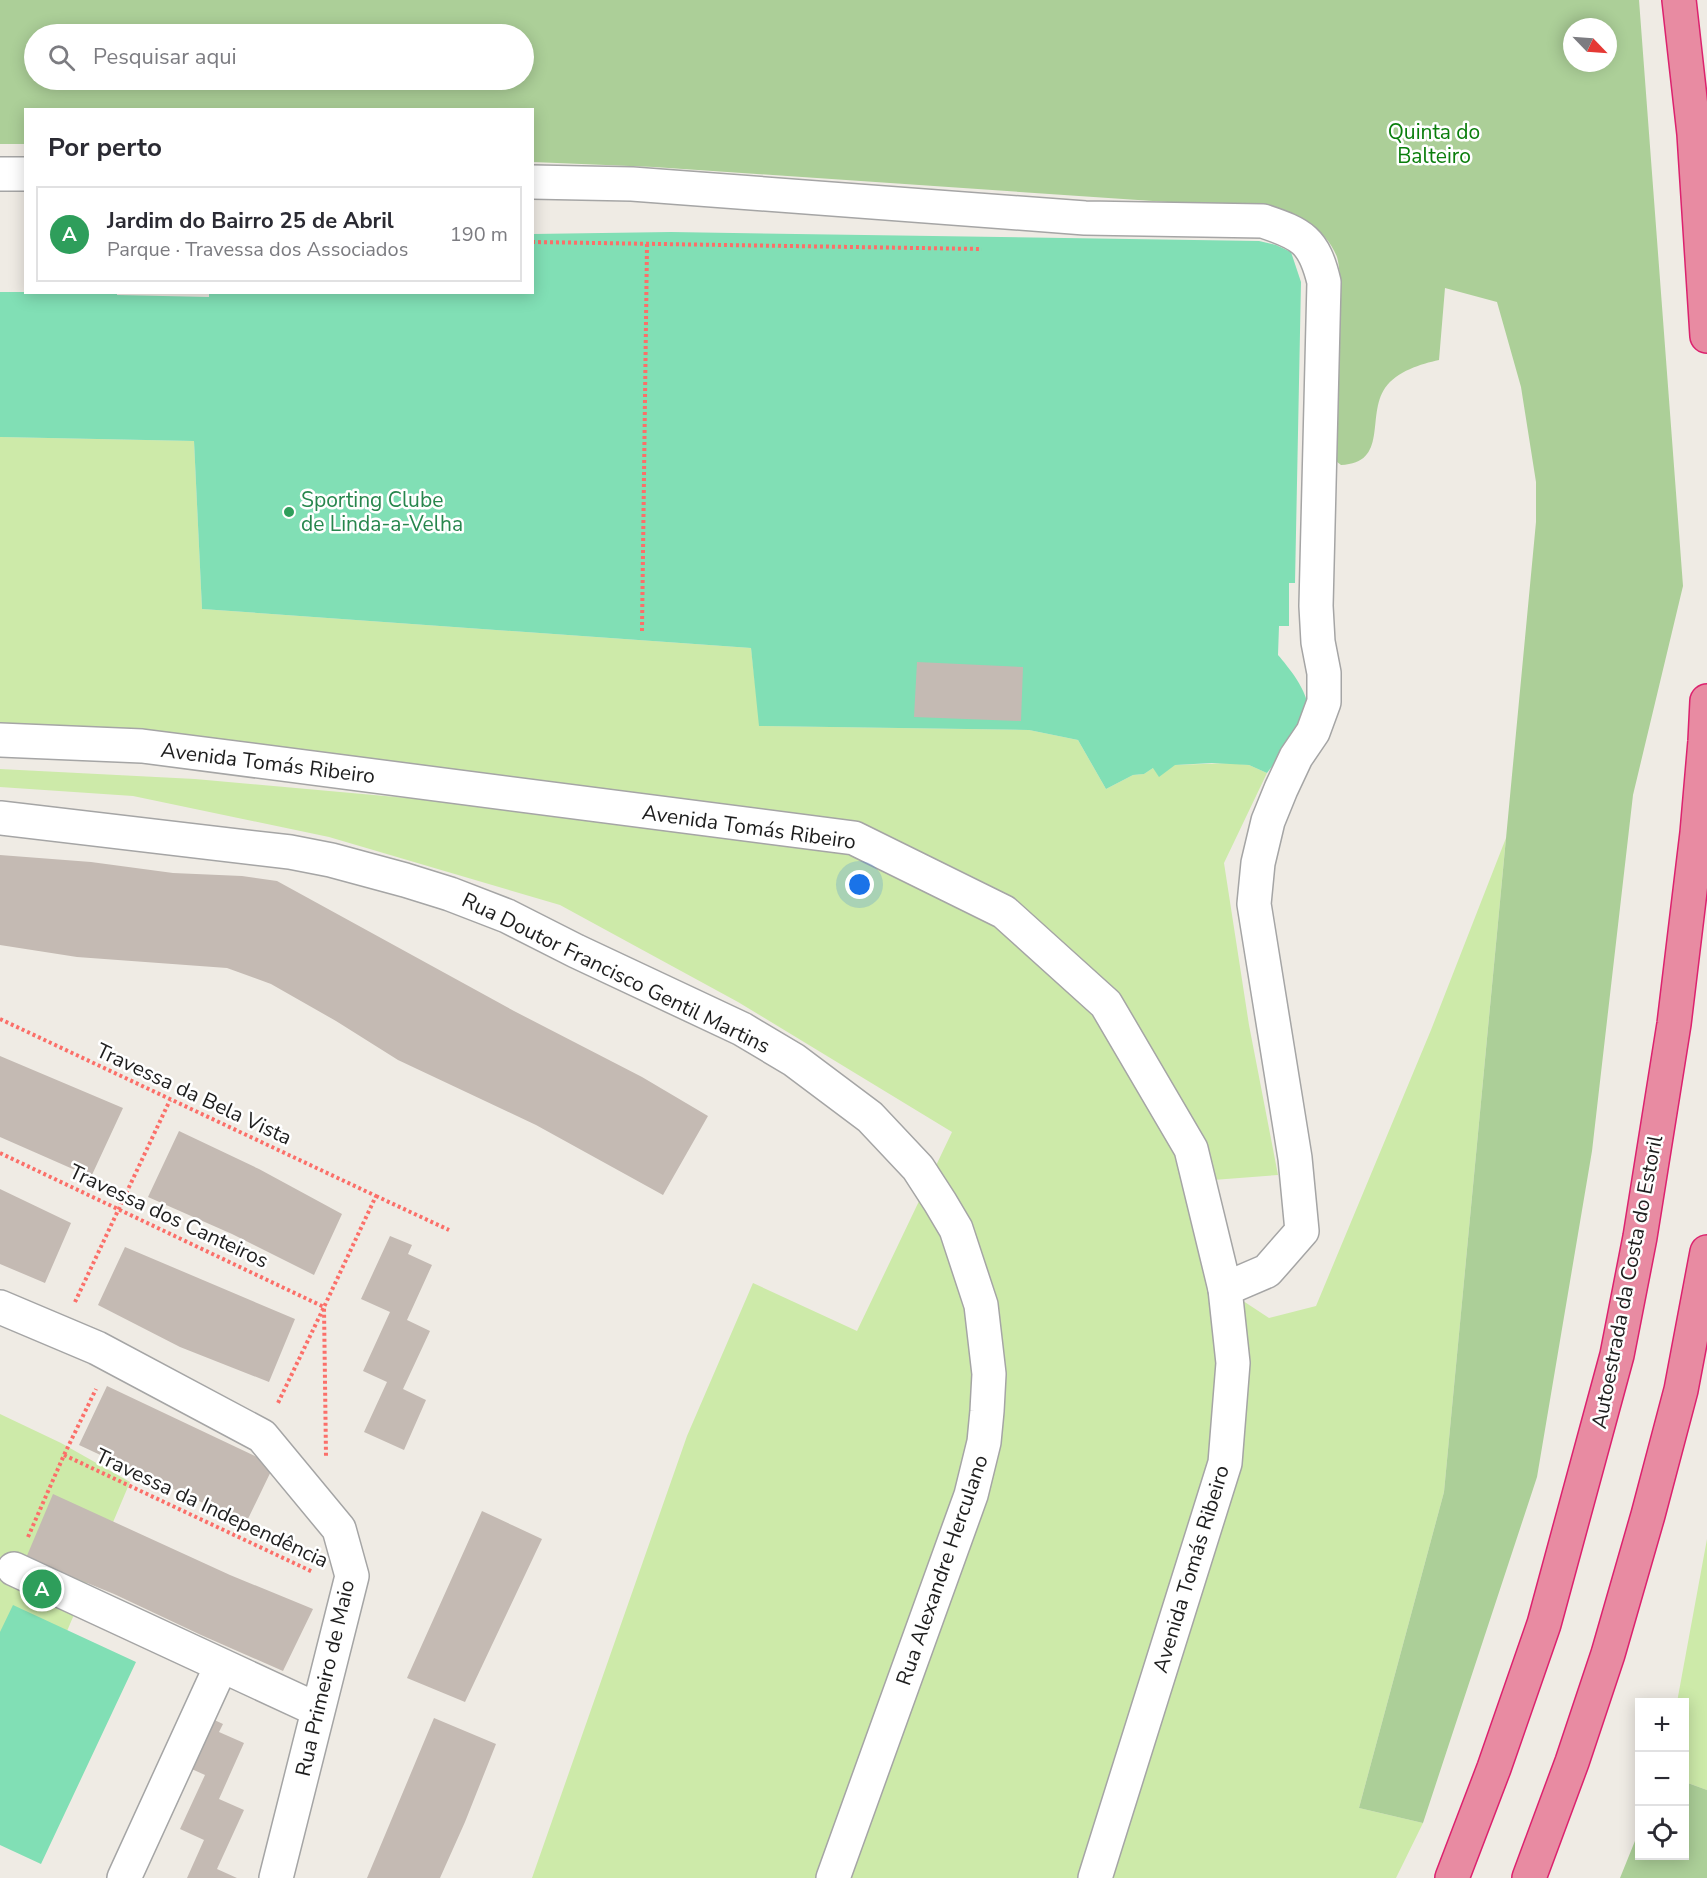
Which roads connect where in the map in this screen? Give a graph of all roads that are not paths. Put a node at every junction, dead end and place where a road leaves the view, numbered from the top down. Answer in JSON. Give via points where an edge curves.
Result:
{"nodes":[{"id":1,"x":1680,"y":0,"type":"edge"},
{"id":2,"x":0,"y":174,"type":"edge"},
{"id":3,"x":24,"y":174,"type":"edge"},
{"id":4,"x":534,"y":182,"type":"edge"},
{"id":5,"x":1707,"y":336,"type":"edge"},
{"id":6,"x":1707,"y":701,"type":"edge"},
{"id":7,"x":0,"y":740,"type":"edge"},
{"id":8,"x":0,"y":818,"type":"edge"},
{"id":9,"x":832,"y":1088,"type":"joint"},
{"id":10,"x":1707,"y":1252,"type":"edge"},
{"id":11,"x":1225,"y":1289,"type":"junction"},
{"id":12,"x":0,"y":1307,"type":"edge"},
{"id":13,"x":14,"y":1569,"type":"road end"},
{"id":14,"x":221,"y":1666,"type":"junction"},
{"id":15,"x":318,"y":1710,"type":"junction"},
{"id":16,"x":124,"y":1878,"type":"edge"},
{"id":17,"x":276,"y":1878,"type":"edge"},
{"id":18,"x":833,"y":1878,"type":"edge"},
{"id":19,"x":1095,"y":1878,"type":"edge"},
{"id":20,"x":1452,"y":1878,"type":"edge"},
{"id":21,"x":1529,"y":1878,"type":"edge"}],
"edges":[{"from":1,"to":5,"type":"highway","via":[[1694,134]]},
{"from":2,"to":3,"type":"street"},
{"from":4,"to":11,"type":"street","via":[[632,183],[1084,218],[1263,221],[1305,240],[1318,259],[1324,282],[1316,606],[1324,702],[1268,821],[1254,904],[1295,1158],[1302,1231],[1267,1271]]},
{"from":6,"to":20,"type":"highway","name":"Autoestrada da Costa do Estoril","via":[[1674,1024],[1617,1354],[1544,1624]]},
{"from":7,"to":11,"type":"street","name":"Avenida Tomás Ribeiro","via":[[142,746],[854,838],[1004,912],[1106,1004],[1191,1149]]},
{"from":8,"to":9,"type":"street","name":"Rua Doutor Francisco Gentil Martins","via":[[290,852],[450,894],[507,916],[742,1029]]},
{"from":9,"to":18,"type":"street","name":"Rua Alexandre Herculano","via":[[870,1117],[918,1168],[956,1229],[981,1305],[989,1374],[984,1442],[971,1495]]},
{"from":10,"to":21,"type":"highway","via":[[1681,1390],[1645,1526],[1608,1654]]},
{"from":11,"to":19,"type":"street","name":"Avenida Tomás Ribeiro","via":[[1233,1363],[1225,1463]]},
{"from":12,"to":15,"type":"street","name":"Rua Primeiro de Maio","via":[[112,1356],[262,1436],[339,1530],[352,1576]]},
{"from":13,"to":14,"type":"street"},
{"from":14,"to":15,"type":"street"},
{"from":14,"to":16,"type":"street"},
{"from":15,"to":17,"type":"street","name":"Rua Primeiro de Maio"}]}
